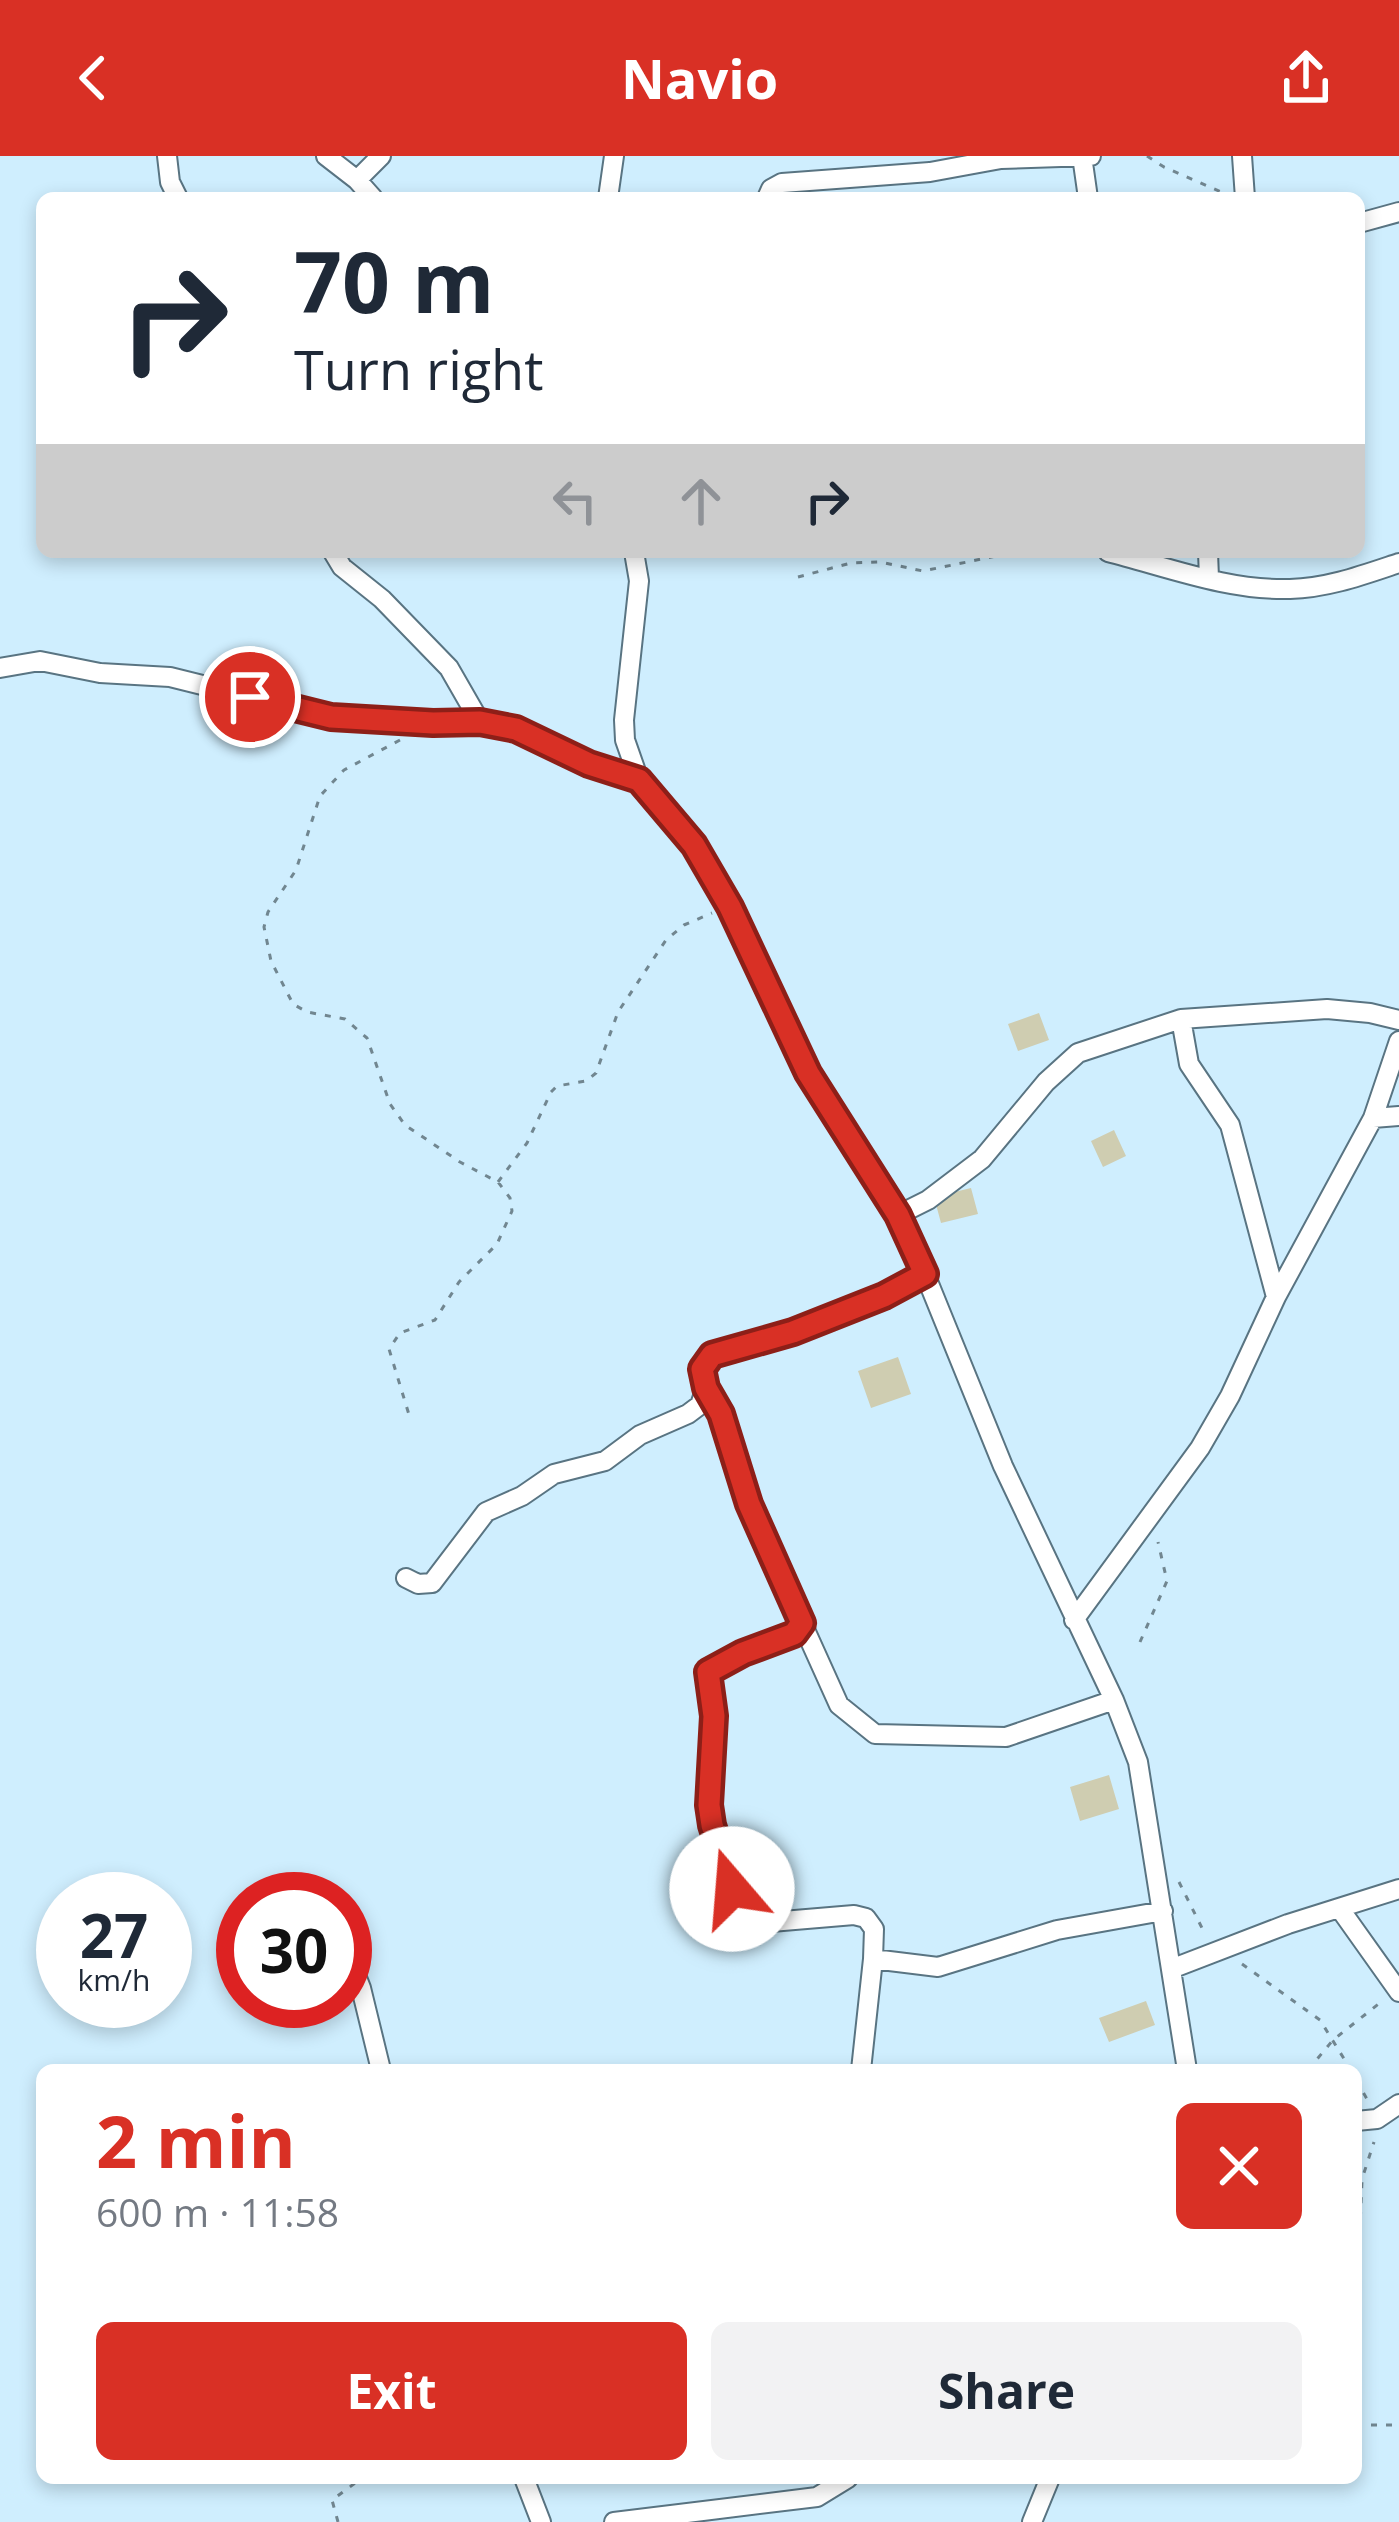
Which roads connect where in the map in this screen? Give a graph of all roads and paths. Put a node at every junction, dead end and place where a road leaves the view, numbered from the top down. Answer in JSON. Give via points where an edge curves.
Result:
{"nodes":[{"id":1,"x":167,"y":156,"type":"edge"},
{"id":2,"x":326,"y":156,"type":"edge"},
{"id":3,"x":381,"y":156,"type":"edge"},
{"id":4,"x":614,"y":156,"type":"edge"},
{"id":5,"x":1082,"y":156,"type":"edge"},
{"id":6,"x":1091,"y":156,"type":"edge"},
{"id":7,"x":1147,"y":156,"type":"edge"},
{"id":8,"x":1242,"y":156,"type":"edge"},
{"id":9,"x":930,"y":164,"type":"edge"},
{"id":10,"x":357,"y":180,"type":"junction"},
{"id":11,"x":175,"y":192,"type":"edge"},
{"id":12,"x":368,"y":192,"type":"edge"},
{"id":13,"x":609,"y":192,"type":"edge"},
{"id":14,"x":770,"y":192,"type":"edge"},
{"id":15,"x":1087,"y":192,"type":"edge"},
{"id":16,"x":1223,"y":192,"type":"edge"},
{"id":17,"x":1245,"y":192,"type":"edge"},
{"id":18,"x":1399,"y":212,"type":"edge"},
{"id":19,"x":1365,"y":221,"type":"edge"},
{"id":20,"x":336,"y":558,"type":"edge"},
{"id":21,"x":635,"y":558,"type":"edge"},
{"id":22,"x":988,"y":558,"type":"edge"},
{"id":23,"x":1131,"y":558,"type":"edge"},
{"id":24,"x":1208,"y":558,"type":"edge"},
{"id":25,"x":1399,"y":563,"type":"edge"},
{"id":26,"x":798,"y":577,"type":"dead end"},
{"id":27,"x":1209,"y":578,"type":"junction"},
{"id":28,"x":0,"y":668,"type":"edge"},
{"id":29,"x":480,"y":722,"type":"junction"},
{"id":30,"x":433,"y":723,"type":"junction"},
{"id":31,"x":639,"y":780,"type":"junction"},
{"id":32,"x":730,"y":907,"type":"junction"},
{"id":33,"x":1181,"y":1018,"type":"junction"},
{"id":34,"x":1399,"y":1020,"type":"edge"},
{"id":35,"x":1399,"y":1040,"type":"edge"},
{"id":36,"x":1399,"y":1116,"type":"edge"},
{"id":37,"x":1373,"y":1118,"type":"junction"},
{"id":38,"x":498,"y":1182,"type":"junction"},
{"id":39,"x":898,"y":1215,"type":"junction"},
{"id":40,"x":925,"y":1274,"type":"junction"},
{"id":41,"x":1276,"y":1297,"type":"junction"},
{"id":42,"x":706,"y":1388,"type":"junction"},
{"id":43,"x":410,"y":1418,"type":"dead end"},
{"id":44,"x":1154,"y":1511,"type":"junction"},
{"id":45,"x":406,"y":1577,"type":"dead end"},
{"id":46,"x":1074,"y":1620,"type":"junction"},
{"id":47,"x":802,"y":1623,"type":"junction"},
{"id":48,"x":1140,"y":1642,"type":"dead end"},
{"id":49,"x":1114,"y":1700,"type":"junction"},
{"id":50,"x":1176,"y":1876,"type":"dead end"},
{"id":51,"x":1399,"y":1889,"type":"edge"},
{"id":52,"x":1340,"y":1909,"type":"junction"},
{"id":53,"x":1163,"y":1911,"type":"junction"},
{"id":54,"x":1227,"y":1948,"type":"junction"},
{"id":55,"x":873,"y":1960,"type":"junction"},
{"id":56,"x":1172,"y":1969,"type":"junction"},
{"id":57,"x":1397,"y":1990,"type":"edge"},
{"id":58,"x":371,"y":2028,"type":"edge"},
{"id":59,"x":1333,"y":2040,"type":"junction"},
{"id":60,"x":380,"y":2064,"type":"edge"},
{"id":61,"x":862,"y":2064,"type":"edge"},
{"id":62,"x":1186,"y":2064,"type":"edge"},
{"id":63,"x":1313,"y":2064,"type":"edge"},
{"id":64,"x":1347,"y":2064,"type":"edge"},
{"id":65,"x":1399,"y":2104,"type":"edge"},
{"id":66,"x":1377,"y":2119,"type":"junction"},
{"id":67,"x":1362,"y":2120,"type":"edge"},
{"id":68,"x":1363,"y":2179,"type":"joint"},
{"id":69,"x":1362,"y":2198,"type":"edge"},
{"id":70,"x":1362,"y":2425,"type":"edge"},
{"id":71,"x":1399,"y":2425,"type":"edge"},
{"id":72,"x":354,"y":2484,"type":"edge"},
{"id":73,"x":526,"y":2484,"type":"edge"},
{"id":74,"x":838,"y":2484,"type":"edge"},
{"id":75,"x":1048,"y":2484,"type":"edge"},
{"id":76,"x":338,"y":2522,"type":"edge"},
{"id":77,"x":541,"y":2522,"type":"edge"},
{"id":78,"x":614,"y":2522,"type":"edge"},
{"id":79,"x":1032,"y":2522,"type":"edge"}],
"edges":[{"from":1,"to":11,"type":"street"},
{"from":2,"to":10,"type":"street"},
{"from":3,"to":10,"type":"street"},
{"from":4,"to":13,"type":"street"},
{"from":5,"to":6,"type":"street"},
{"from":5,"to":9,"type":"street"},
{"from":5,"to":15,"type":"street"},
{"from":7,"to":16,"type":"path"},
{"from":8,"to":17,"type":"street"},
{"from":9,"to":14,"type":"street","via":[[782,183]]},
{"from":10,"to":12,"type":"street"},
{"from":18,"to":19,"type":"street"},
{"from":20,"to":29,"type":"street","via":[[448,668]]},
{"from":21,"to":31,"type":"street","via":[[624,720]]},
{"from":22,"to":26,"type":"path","via":[[923,572],[851,562]]},
{"from":23,"to":27,"type":"street"},
{"from":24,"to":27,"type":"street"},
{"from":25,"to":27,"type":"street","via":[[1294,590]]},
{"from":28,"to":30,"type":"street","via":[[40,661],[170,677],[331,717]]},
{"from":29,"to":30,"type":"street"},
{"from":29,"to":31,"type":"street"},
{"from":30,"to":38,"type":"path","via":[[344,770],[320,796],[296,870],[264,927],[292,1004],[345,1019],[367,1038],[405,1125]]},
{"from":31,"to":32,"type":"street","via":[[694,845]]},
{"from":32,"to":38,"type":"path","via":[[666,940],[618,1012],[596,1073],[550,1092]]},
{"from":32,"to":39,"type":"street","via":[[808,1073]]},
{"from":33,"to":34,"type":"street","via":[[1328,1009]]},
{"from":33,"to":39,"type":"street","via":[[1078,1053],[982,1159]]},
{"from":33,"to":41,"type":"street","via":[[1189,1064],[1230,1125]]},
{"from":35,"to":37,"type":"street"},
{"from":36,"to":37,"type":"street"},
{"from":37,"to":41,"type":"street"},
{"from":38,"to":43,"type":"path","via":[[512,1211],[497,1244],[435,1320],[400,1334],[389,1349]]},
{"from":39,"to":40,"type":"street"},
{"from":40,"to":42,"type":"street","via":[[793,1332],[712,1355],[702,1369]]},
{"from":40,"to":46,"type":"street"},
{"from":41,"to":44,"type":"street","via":[[1230,1396]]},
{"from":42,"to":45,"type":"street","via":[[700,1406],[605,1461],[554,1474],[486,1512],[432,1583]]},
{"from":42,"to":47,"type":"street"},
{"from":44,"to":46,"type":"street"},
{"from":44,"to":48,"type":"path","via":[[1167,1581]]},
{"from":46,"to":49,"type":"street"},
{"from":47,"to":49,"type":"street","via":[[839,1705],[875,1734],[1006,1737]]},
{"from":47,"to":55,"type":"street","via":[[794,1634],[708,1672],[712,1825],[744,1908],[771,1922],[866,1918],[874,1929]]},
{"from":49,"to":53,"type":"street","via":[[1138,1762]]},
{"from":50,"to":54,"type":"path","via":[[1206,1937]]},
{"from":51,"to":52,"type":"street"},
{"from":52,"to":54,"type":"street"},
{"from":52,"to":57,"type":"street"},
{"from":53,"to":55,"type":"street","via":[[1057,1930],[938,1967]]},
{"from":53,"to":56,"type":"street"},
{"from":54,"to":56,"type":"street"},
{"from":54,"to":59,"type":"path","via":[[1320,2020]]},
{"from":55,"to":61,"type":"street"},
{"from":56,"to":62,"type":"street"},
{"from":57,"to":59,"type":"path"},
{"from":58,"to":60,"type":"street"},
{"from":59,"to":63,"type":"path"},
{"from":59,"to":64,"type":"path"},
{"from":65,"to":66,"type":"street"},
{"from":66,"to":67,"type":"street"},
{"from":66,"to":68,"type":"path"},
{"from":68,"to":69,"type":"path"},
{"from":70,"to":71,"type":"path"},
{"from":72,"to":76,"type":"path","via":[[332,2500]]},
{"from":73,"to":77,"type":"street"},
{"from":74,"to":78,"type":"street","via":[[817,2497]]},
{"from":75,"to":79,"type":"street"}]}
